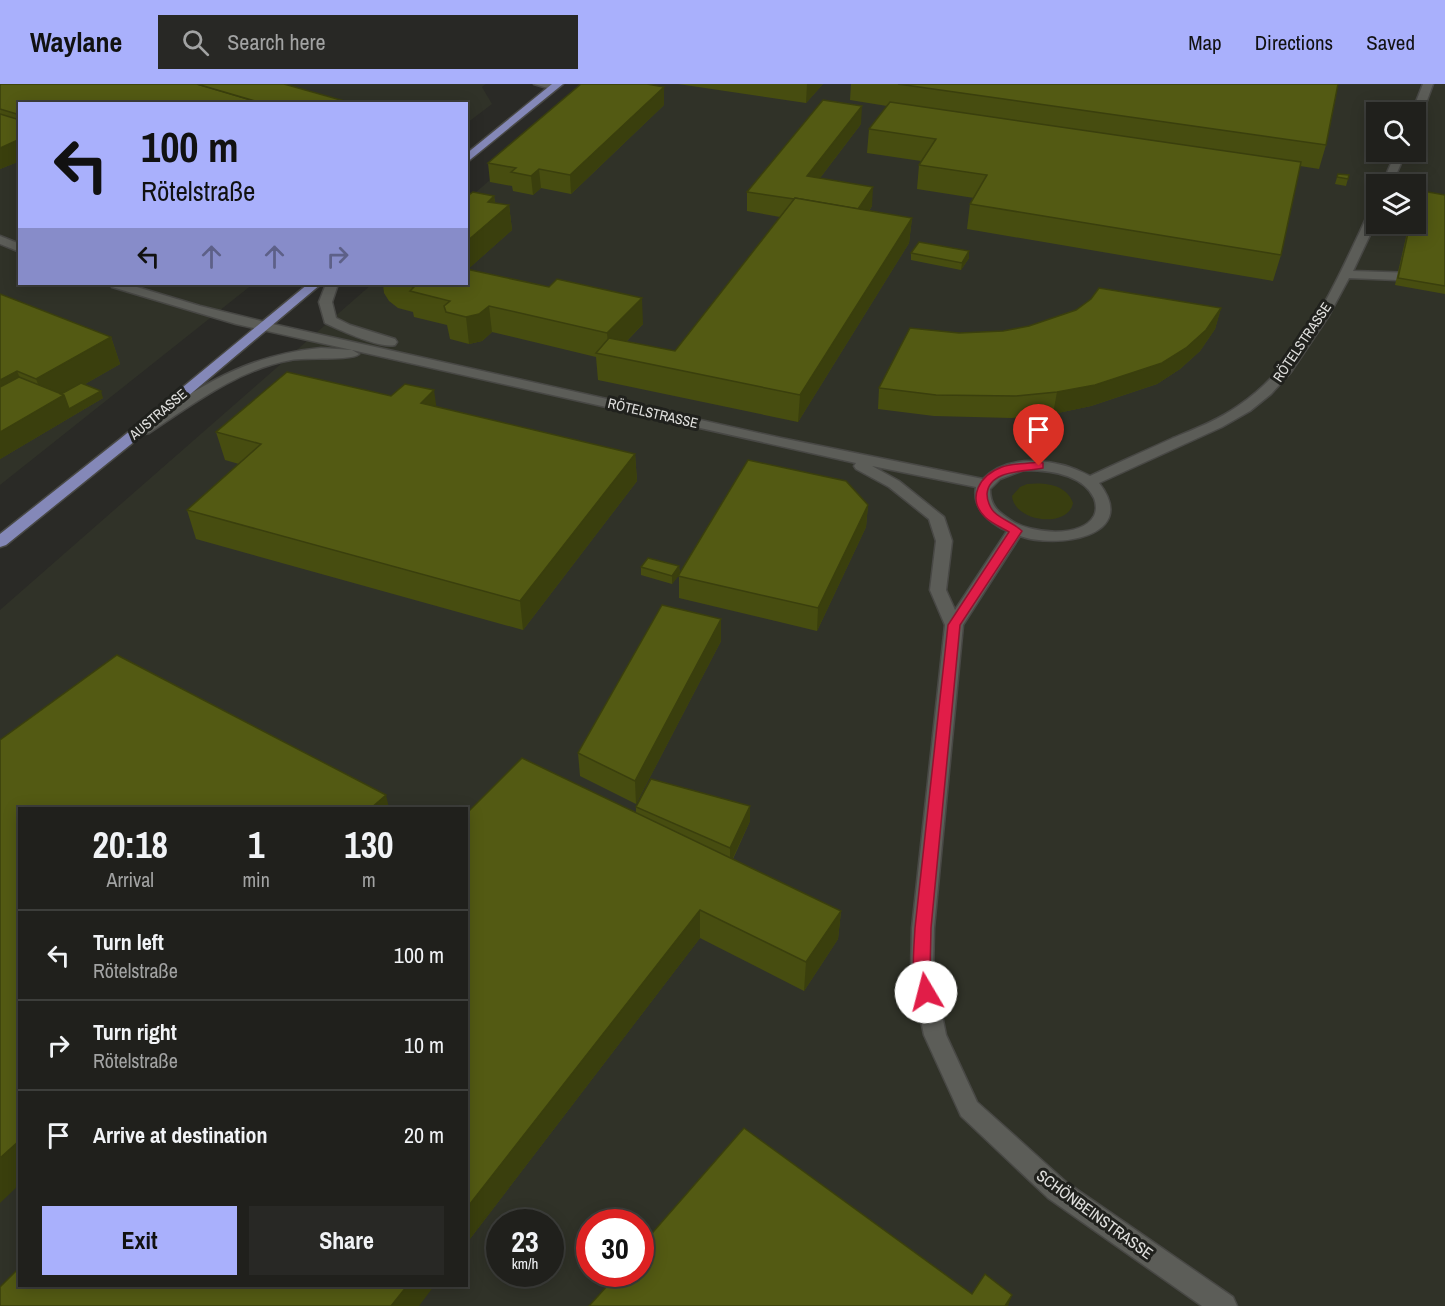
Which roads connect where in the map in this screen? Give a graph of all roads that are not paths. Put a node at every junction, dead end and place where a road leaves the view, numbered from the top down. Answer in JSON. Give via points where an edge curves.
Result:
{"nodes":[{"id":1,"x":539,"y":84,"type":"edge"},
{"id":2,"x":1428,"y":84,"type":"edge"},
{"id":3,"x":556,"y":86,"type":"edge"},
{"id":4,"x":1421,"y":102,"type":"edge"},
{"id":5,"x":468,"y":158,"type":"edge"},
{"id":6,"x":1366,"y":231,"type":"edge"},
{"id":7,"x":0,"y":240,"type":"edge"},
{"id":8,"x":18,"y":247,"type":"edge"},
{"id":9,"x":1346,"y":273,"type":"junction"},
{"id":10,"x":1445,"y":278,"type":"edge"},
{"id":11,"x":119,"y":285,"type":"edge"},
{"id":12,"x":314,"y":285,"type":"edge"},
{"id":13,"x":331,"y":285,"type":"edge"},
{"id":14,"x":266,"y":325,"type":"junction"},
{"id":15,"x":443,"y":365,"type":"junction"},
{"id":16,"x":459,"y":369,"type":"junction"},
{"id":17,"x":125,"y":442,"type":"junction"},
{"id":18,"x":847,"y":457,"type":"junction"},
{"id":19,"x":1088,"y":482,"type":"junction"},
{"id":20,"x":985,"y":484,"type":"junction"},
{"id":21,"x":1016,"y":531,"type":"junction"},
{"id":22,"x":0,"y":542,"type":"edge"},
{"id":23,"x":954,"y":625,"type":"junction"},
{"id":24,"x":1224,"y":1306,"type":"edge"}],
"edges":[{"from":1,"to":3,"type":"street"},
{"from":2,"to":4,"type":"street"},
{"from":3,"to":5,"type":"main road"},
{"from":6,"to":9,"type":"street","name":"RÖTELSTRASSE"},
{"from":7,"to":8,"type":"street"},
{"from":9,"to":10,"type":"street"},
{"from":9,"to":19,"type":"street","name":"RÖTELSTRASSE","via":[[1288,367],[1246,407]]},
{"from":11,"to":14,"type":"street","name":"RÖTELSTRASSE","via":[[166,302]]},
{"from":12,"to":14,"type":"main road","name":"AUSTRASSE"},
{"from":13,"to":16,"type":"street","name":"RÖTELSTRASSE","via":[[324,300],[330,320]]},
{"from":14,"to":15,"type":"street","name":"RÖTELSTRASSE"},
{"from":14,"to":17,"type":"main road","name":"AUSTRASSE"},
{"from":15,"to":16,"type":"street","name":"RÖTELSTRASSE"},
{"from":15,"to":17,"type":"street","name":"RÖTELSTRASSE","via":[[333,352],[309,352],[266,361],[222,378]]},
{"from":16,"to":18,"type":"street","name":"RÖTELSTRASSE"},
{"from":17,"to":22,"type":"main road","name":"AUSTRASSE"},
{"from":18,"to":20,"type":"street","name":"RÖTELSTRASSE"},
{"from":18,"to":23,"type":"street","name":"RÖTELSTRASSE","via":[[894,484],[936,517],[944,541],[938,590]]},
{"from":19,"to":20,"type":"street","via":[[1074,474],[1039,466],[1006,470]]},
{"from":19,"to":21,"type":"street","via":[[1104,506],[1098,523],[1087,531],[1053,538]]},
{"from":20,"to":21,"type":"street","via":[[983,504],[1001,524]]},
{"from":21,"to":23,"type":"street","name":"SCHÖNBEINSTRASSE"},
{"from":23,"to":24,"type":"street","name":"SCHÖNBEINSTRASSE","via":[[923,928],[922,971],[935,1035],[969,1109],[1057,1190]]}]}
